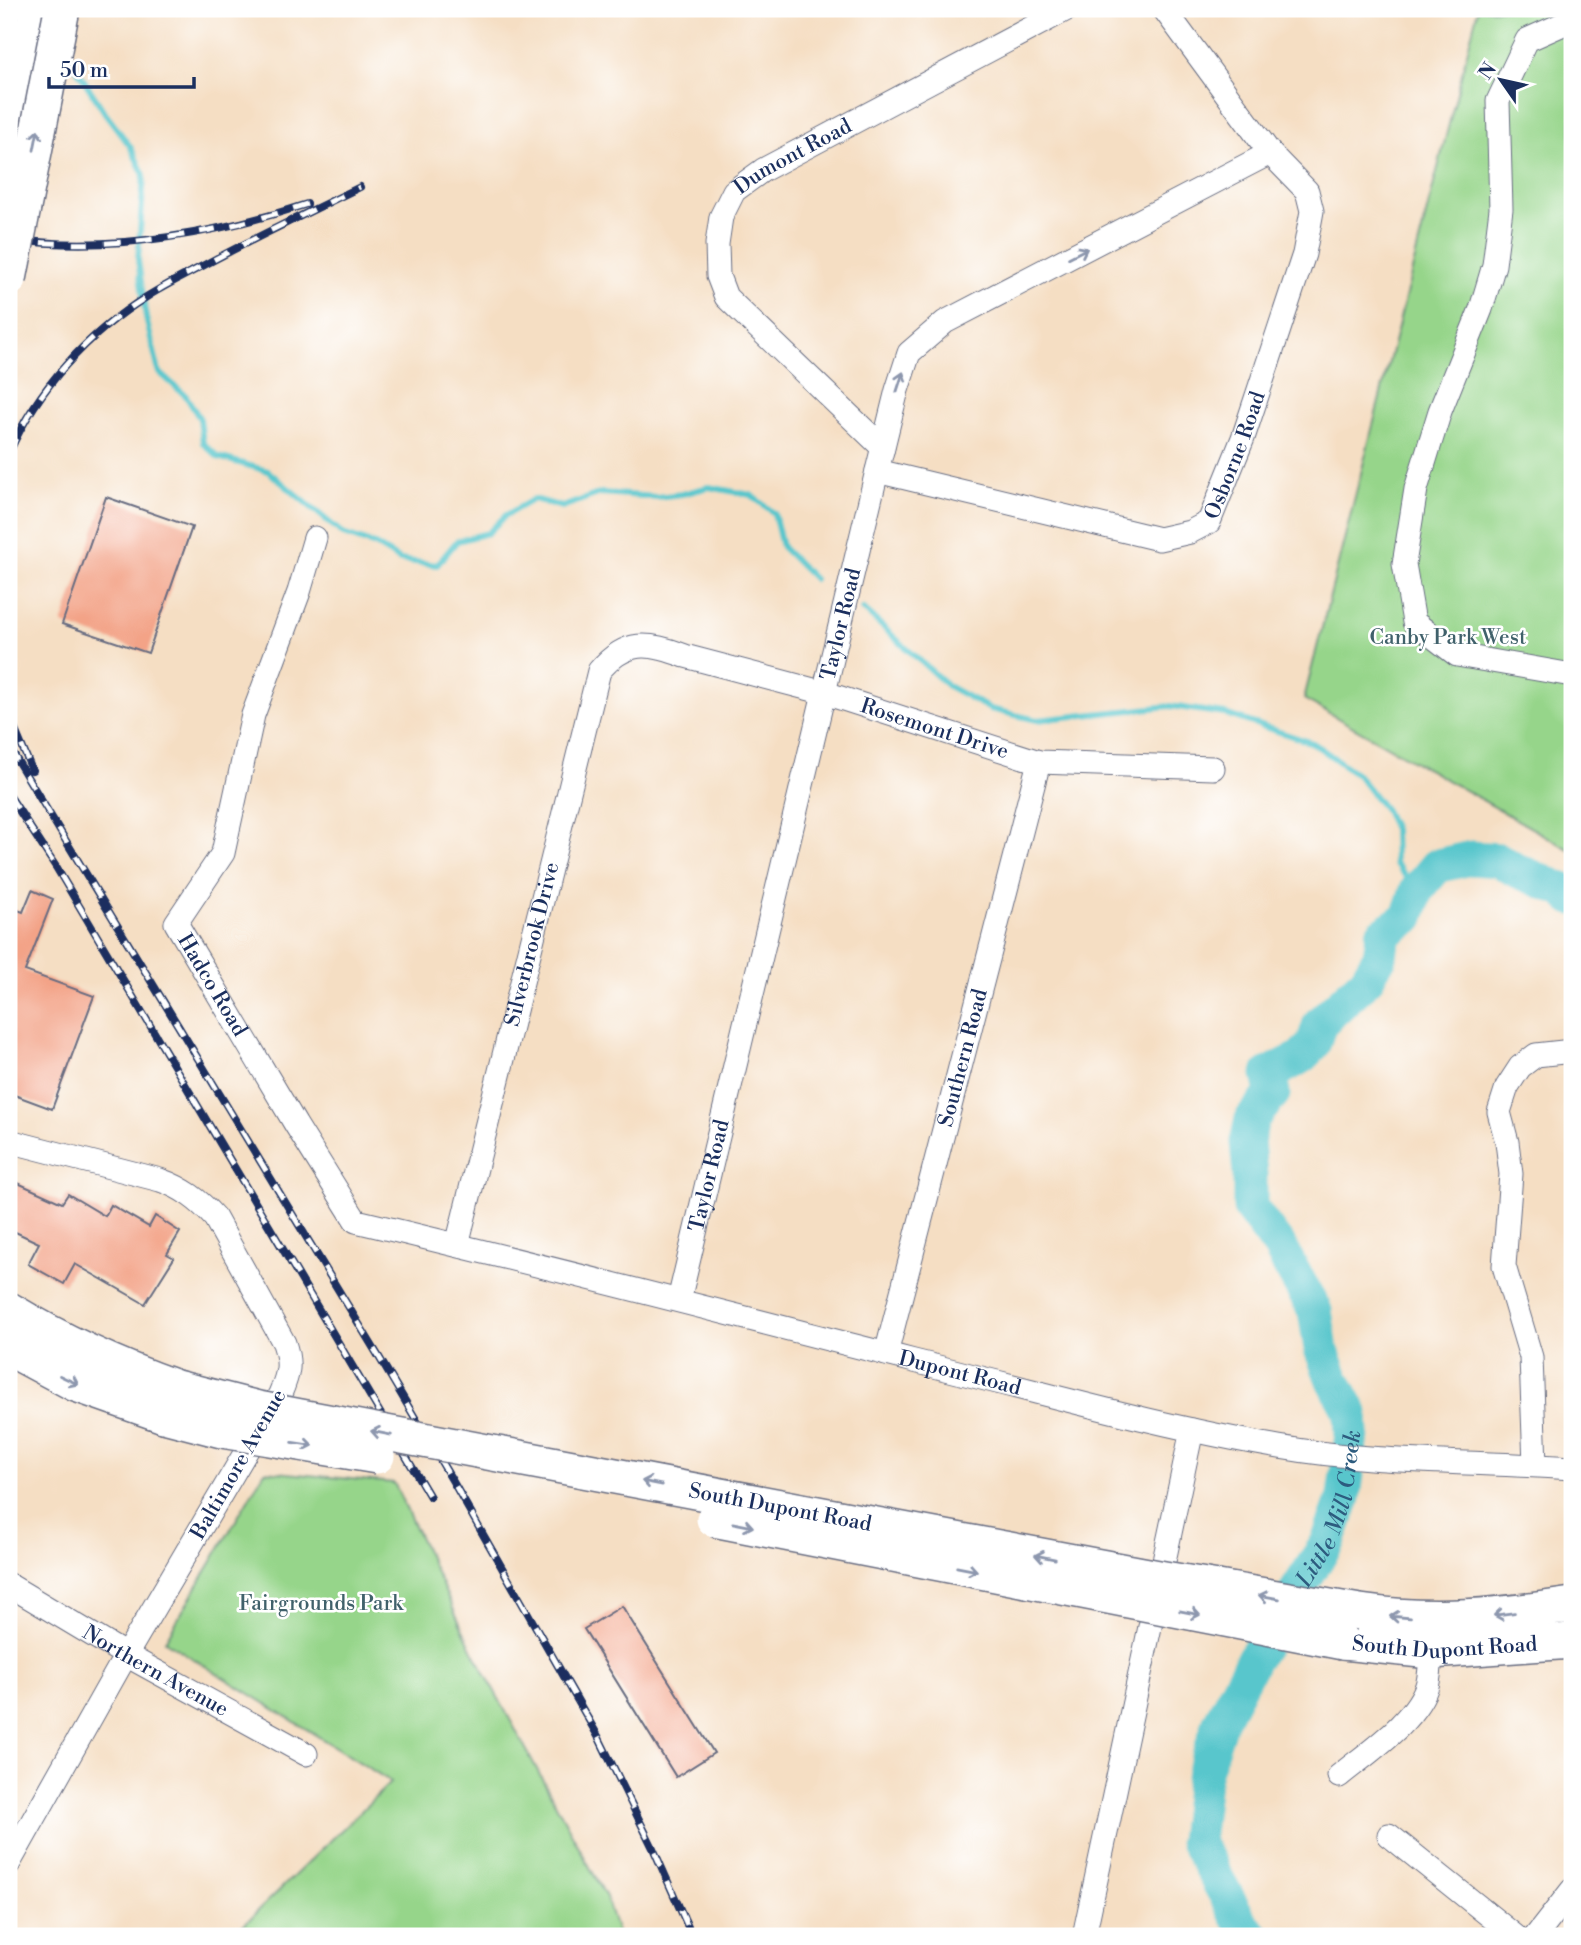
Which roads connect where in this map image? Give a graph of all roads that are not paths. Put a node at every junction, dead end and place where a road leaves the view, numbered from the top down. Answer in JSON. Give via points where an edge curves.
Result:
{"nodes":[{"id":1,"x":37,"y":9,"type":"edge"},
{"id":2,"x":62,"y":9,"type":"edge"},
{"id":3,"x":1067,"y":9,"type":"edge"},
{"id":4,"x":1164,"y":9,"type":"edge"},
{"id":5,"x":1572,"y":20,"type":"edge"},
{"id":6,"x":9,"y":141,"type":"edge"},
{"id":7,"x":1270,"y":153,"type":"junction"},
{"id":8,"x":9,"y":279,"type":"edge"},
{"id":9,"x":883,"y":448,"type":"junction"},
{"id":10,"x":877,"y":471,"type":"junction"},
{"id":11,"x":315,"y":538,"type":"dead end"},
{"id":12,"x":621,"y":652,"type":"joint"},
{"id":13,"x":1572,"y":675,"type":"edge"},
{"id":14,"x":825,"y":694,"type":"junction"},
{"id":15,"x":1039,"y":762,"type":"junction"},
{"id":16,"x":1213,"y":768,"type":"dead end"},
{"id":17,"x":1572,"y":1051,"type":"edge"},
{"id":18,"x":9,"y":1141,"type":"edge"},
{"id":19,"x":356,"y":1221,"type":"joint"},
{"id":20,"x":457,"y":1245,"type":"junction"},
{"id":21,"x":679,"y":1300,"type":"junction"},
{"id":22,"x":9,"y":1310,"type":"edge"},
{"id":23,"x":9,"y":1348,"type":"edge"},
{"id":24,"x":886,"y":1354,"type":"junction"},
{"id":25,"x":170,"y":1401,"type":"junction"},
{"id":26,"x":1192,"y":1430,"type":"junction"},
{"id":27,"x":1535,"y":1465,"type":"junction"},
{"id":28,"x":1572,"y":1468,"type":"edge"},
{"id":29,"x":9,"y":1585,"type":"edge"},
{"id":30,"x":1572,"y":1605,"type":"edge"},
{"id":31,"x":1436,"y":1635,"type":"junction"},
{"id":32,"x":1572,"y":1641,"type":"edge"},
{"id":33,"x":126,"y":1655,"type":"junction"},
{"id":34,"x":306,"y":1754,"type":"dead end"},
{"id":35,"x":1339,"y":1776,"type":"dead end"},
{"id":36,"x":1389,"y":1835,"type":"dead end"},
{"id":37,"x":9,"y":1863,"type":"edge"},
{"id":38,"x":1572,"y":1890,"type":"edge"},
{"id":39,"x":1084,"y":1936,"type":"edge"},
{"id":40,"x":1515,"y":1936,"type":"edge"},
{"id":41,"x":1536,"y":1936,"type":"edge"}],
"edges":[{"from":1,"to":6,"type":"main road"},
{"from":8,"to":2,"type":"main road","one_way":true,"bridge":true},
{"from":3,"to":9,"type":"street","name":"Dumont Road","via":[[763,170],[734,191],[721,217],[718,275],[726,297]]},
{"from":4,"to":7,"type":"street"},
{"from":5,"to":13,"type":"street","via":[[1527,40],[1498,101],[1501,209],[1494,265],[1416,489],[1404,564],[1414,622],[1457,655]]},
{"from":9,"to":7,"type":"street","name":"Taylor Road","one_way":true,"via":[[909,353],[945,322]]},
{"from":7,"to":10,"type":"street","name":"Osborne Road","via":[[1307,191],[1312,211],[1304,254],[1243,438],[1209,522],[1159,539]]},
{"from":9,"to":10,"type":"street","name":"Taylor Road"},
{"from":10,"to":14,"type":"street","name":"Taylor Road"},
{"from":11,"to":19,"type":"street","name":"Hadco Road","via":[[253,715],[223,853],[176,923]]},
{"from":12,"to":14,"type":"street","name":"Rosemont Drive","via":[[643,645],[664,648]]},
{"from":12,"to":20,"type":"street","name":"Silverbrook Drive","via":[[599,671]]},
{"from":14,"to":15,"type":"street","name":"Rosemont Drive"},
{"from":14,"to":21,"type":"street","name":"Taylor Road"},
{"from":15,"to":16,"type":"street","name":"Rosemont Drive"},
{"from":15,"to":24,"type":"street","name":"Southern Road"},
{"from":17,"to":27,"type":"street","via":[[1536,1055],[1520,1067],[1499,1112],[1511,1174],[1504,1266],[1531,1357]]},
{"from":18,"to":33,"type":"street","name":"Baltimore Avenue","via":[[179,1186],[215,1218],[289,1359],[280,1394]]},
{"from":19,"to":20,"type":"street","name":"Dupont Road"},
{"from":20,"to":21,"type":"street","name":"Dupont Road"},
{"from":21,"to":24,"type":"street","name":"Dupont Road"},
{"from":22,"to":25,"type":"main road","name":"South Dupont Road","via":[[128,1371]]},
{"from":23,"to":25,"type":"main road","name":"South Dupont Road","one_way":true,"via":[[76,1384]]},
{"from":24,"to":26,"type":"street","name":"Dupont Road"},
{"from":25,"to":31,"type":"main road","name":"South Dupont Road","bridge":true,"via":[[258,1409],[1151,1577],[1352,1627],[1394,1617]]},
{"from":26,"to":27,"type":"street","name":"Dupont Road","via":[[1328,1455]]},
{"from":26,"to":39,"type":"street"},
{"from":27,"to":28,"type":"street","name":"Dupont Road"},
{"from":29,"to":33,"type":"street","name":"Northern Avenue"},
{"from":30,"to":31,"type":"main road","name":"South Dupont Road","one_way":true,"via":[[1491,1616]]},
{"from":31,"to":32,"type":"main road","name":"South Dupont Road"},
{"from":31,"to":35,"type":"street","via":[[1428,1683],[1419,1703]]},
{"from":33,"to":34,"type":"street","name":"Northern Avenue"},
{"from":33,"to":37,"type":"street","name":"Baltimore Avenue"},
{"from":36,"to":40,"type":"street"},
{"from":38,"to":41,"type":"street"}]}
